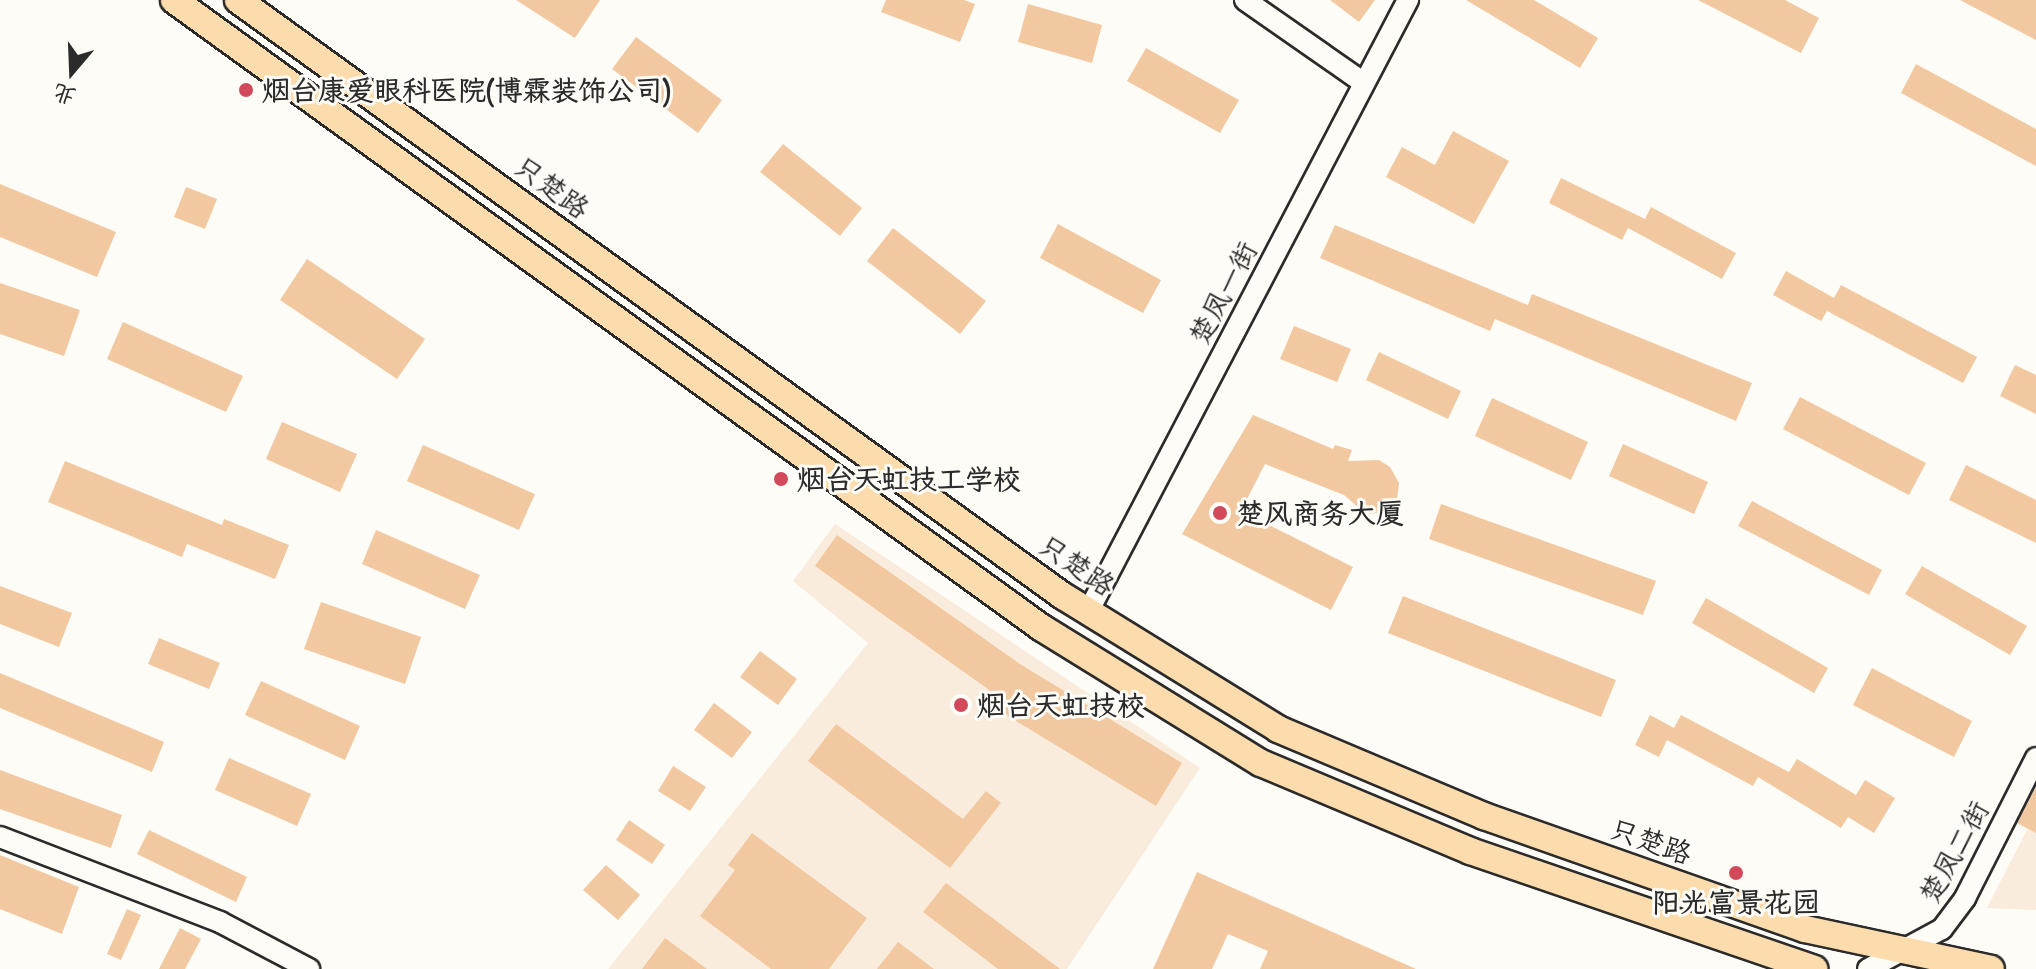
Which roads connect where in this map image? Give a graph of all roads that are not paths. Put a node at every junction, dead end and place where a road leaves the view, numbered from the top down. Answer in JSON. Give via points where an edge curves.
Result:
{"nodes":[{"id":1,"x":174,"y":0,"type":"edge"},
{"id":2,"x":238,"y":0,"type":"edge"},
{"id":3,"x":1245,"y":0,"type":"edge"},
{"id":4,"x":1408,"y":0,"type":"edge"},
{"id":5,"x":1364,"y":83,"type":"junction"},
{"id":6,"x":1088,"y":612,"type":"junction"},
{"id":7,"x":2036,"y":758,"type":"edge"},
{"id":8,"x":0,"y":837,"type":"edge"},
{"id":9,"x":1898,"y":949,"type":"junction"},
{"id":10,"x":309,"y":969,"type":"edge"},
{"id":11,"x":1814,"y":969,"type":"edge"},
{"id":12,"x":1868,"y":969,"type":"edge"},
{"id":13,"x":1991,"y":969,"type":"edge"}],
"edges":[{"from":1,"to":11,"type":"main road","via":[[1042,628],[1261,763],[1470,851]]},
{"from":2,"to":6,"type":"main road","name":"只楚路"},
{"from":3,"to":5,"type":"street"},
{"from":4,"to":5,"type":"street","name":"楚凤一街"},
{"from":5,"to":6,"type":"street","name":"楚凤一街"},
{"from":6,"to":9,"type":"main road","name":"只楚路","via":[[1278,729],[1484,816],[1805,929]]},
{"from":7,"to":9,"type":"street","name":"楚凤二街","via":[[1965,898],[1942,929]]},
{"from":8,"to":10,"type":"street","via":[[220,922]]},
{"from":9,"to":12,"type":"street","name":"楚凤二街"},
{"from":9,"to":13,"type":"main road","name":"只楚路"}]}
